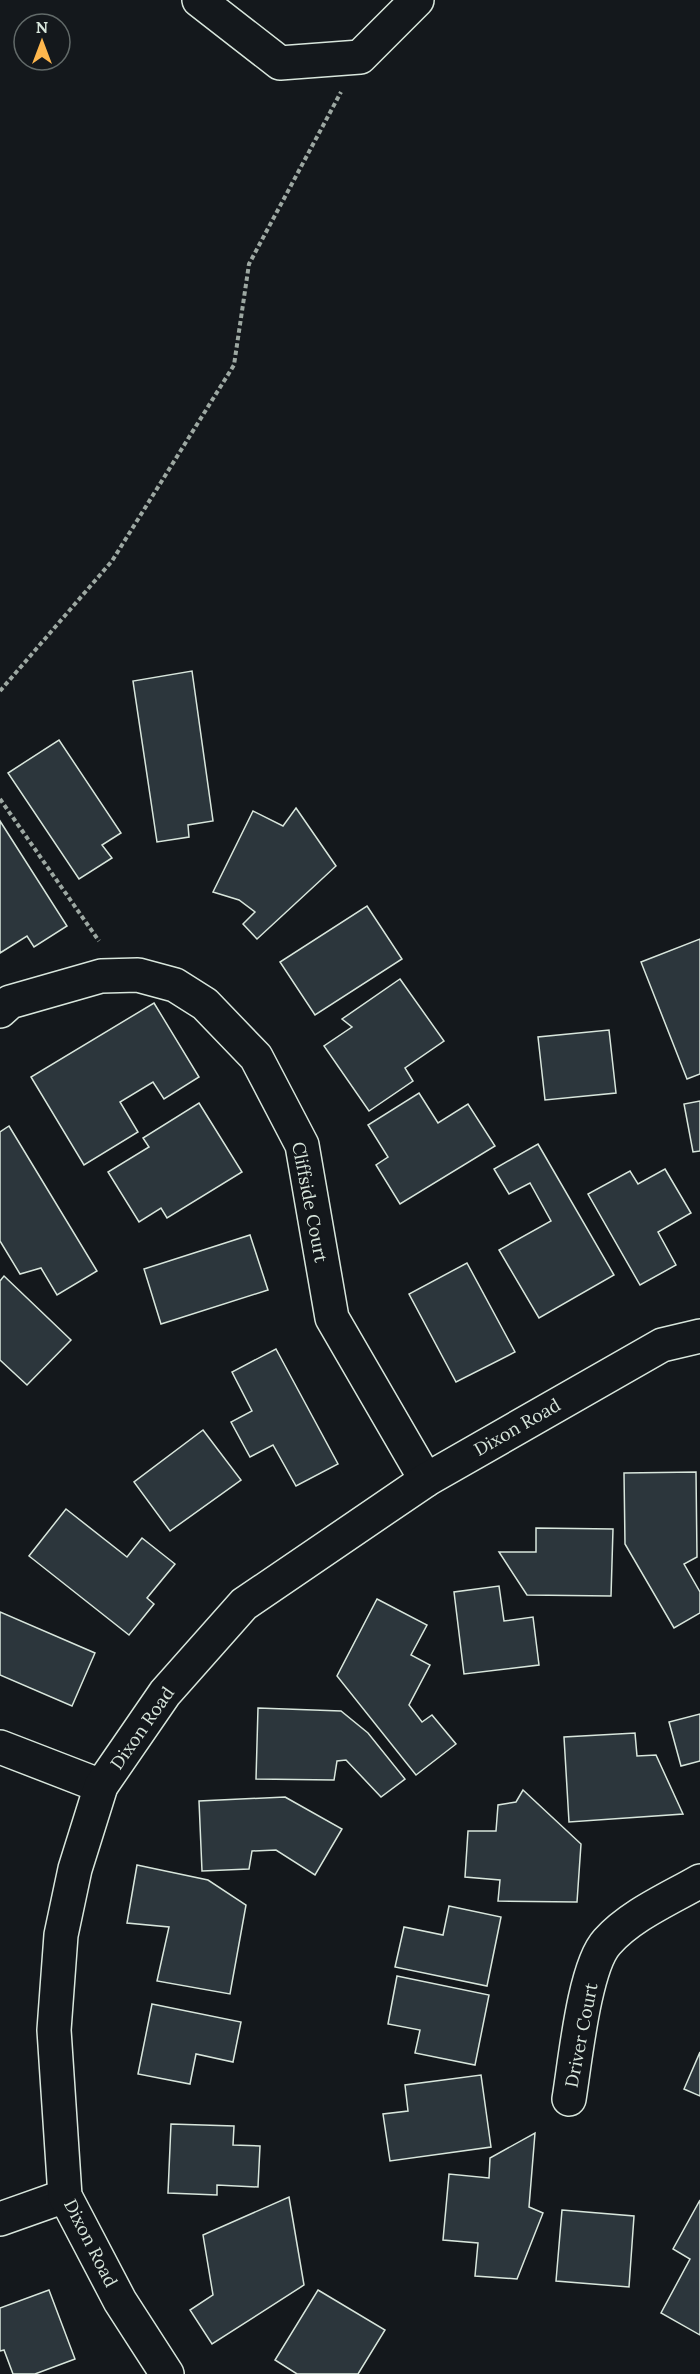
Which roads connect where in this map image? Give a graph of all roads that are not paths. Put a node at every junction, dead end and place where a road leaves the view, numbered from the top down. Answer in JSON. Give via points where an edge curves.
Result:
{"nodes":[{"id":1,"x":199,"y":0,"type":"edge"},
{"id":2,"x":417,"y":0,"type":"edge"},
{"id":3,"x":0,"y":1011,"type":"edge"},
{"id":4,"x":700,"y":1336,"type":"edge"},
{"id":5,"x":426,"y":1479,"type":"junction"},
{"id":6,"x":0,"y":1747,"type":"edge"},
{"id":7,"x":101,"y":1786,"type":"junction"},
{"id":8,"x":700,"y":1881,"type":"edge"},
{"id":9,"x":569,"y":2098,"type":"dead end"},
{"id":10,"x":65,"y":2196,"type":"junction"},
{"id":11,"x":0,"y":2219,"type":"edge"},
{"id":12,"x":167,"y":2374,"type":"edge"}],
"edges":[{"from":1,"to":2,"type":"street","via":[[280,63],[360,57]]},
{"from":3,"to":5,"type":"street","name":"Cliffside Court","via":[[10,1002],[101,976],[138,975],[175,985],[205,1004],[256,1057],[302,1145],[332,1318]]},
{"from":4,"to":5,"type":"street","name":"Dixon Road","via":[[662,1345]]},
{"from":5,"to":7,"type":"street","name":"Dixon Road","via":[[244,1604],[165,1693]]},
{"from":6,"to":7,"type":"street"},
{"from":7,"to":10,"type":"street","name":"Dixon Road","via":[[75,1869],[61,1935],[54,2030]]},
{"from":8,"to":9,"type":"street","name":"Driver Court","via":[[640,1915],[606,1943],[588,1984]]},
{"from":10,"to":11,"type":"street"},
{"from":10,"to":12,"type":"street","name":"Dixon Road","via":[[120,2301]]}]}
